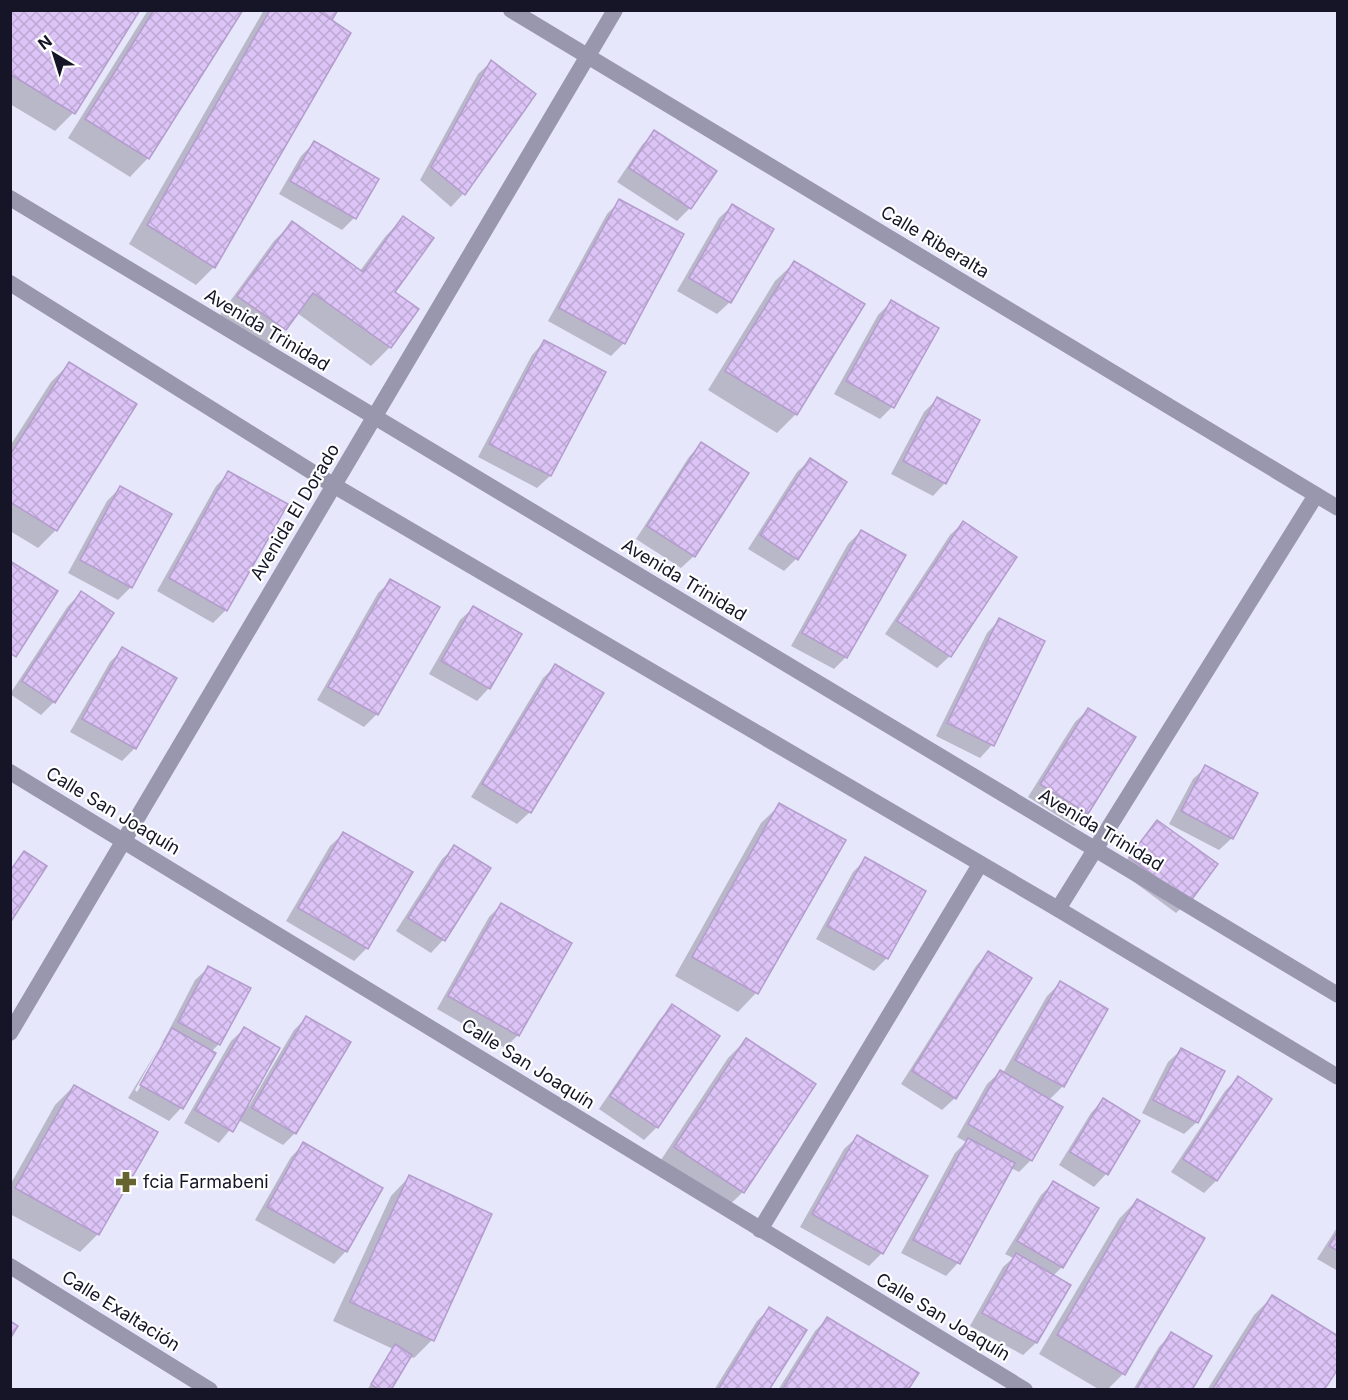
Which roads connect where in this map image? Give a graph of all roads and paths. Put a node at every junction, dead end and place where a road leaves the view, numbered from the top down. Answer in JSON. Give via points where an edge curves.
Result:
{"nodes":[{"id":1,"x":511,"y":10,"type":"edge"},
{"id":2,"x":615,"y":10,"type":"edge"},
{"id":3,"x":587,"y":56,"type":"junction"},
{"id":4,"x":10,"y":198,"type":"edge"},
{"id":5,"x":10,"y":283,"type":"edge"},
{"id":6,"x":374,"y":417,"type":"junction"},
{"id":7,"x":333,"y":485,"type":"junction"},
{"id":8,"x":1316,"y":495,"type":"junction"},
{"id":9,"x":1338,"y":508,"type":"edge"},
{"id":10,"x":10,"y":772,"type":"edge"},
{"id":11,"x":125,"y":840,"type":"junction"},
{"id":12,"x":1095,"y":849,"type":"junction"},
{"id":13,"x":979,"y":866,"type":"junction"},
{"id":14,"x":1058,"y":909,"type":"junction"},
{"id":15,"x":1338,"y":995,"type":"edge"},
{"id":16,"x":10,"y":1033,"type":"edge"},
{"id":17,"x":1338,"y":1077,"type":"edge"},
{"id":18,"x":760,"y":1230,"type":"junction"},
{"id":19,"x":10,"y":1266,"type":"edge"},
{"id":20,"x":210,"y":1389,"type":"edge"},
{"id":21,"x":1025,"y":1389,"type":"edge"}],
"edges":[{"from":1,"to":3,"type":"street","name":"Calle Riberalta"},
{"from":2,"to":3,"type":"street","name":"Avenida El Dorado"},
{"from":3,"to":6,"type":"street","name":"Avenida El Dorado"},
{"from":3,"to":8,"type":"street","name":"Calle Riberalta"},
{"from":4,"to":6,"type":"street","name":"Avenida Trinidad"},
{"from":5,"to":7,"type":"street"},
{"from":6,"to":7,"type":"street","name":"Avenida El Dorado"},
{"from":6,"to":12,"type":"street","name":"Avenida Trinidad"},
{"from":7,"to":11,"type":"street","name":"Avenida El Dorado"},
{"from":7,"to":13,"type":"street"},
{"from":8,"to":9,"type":"street","name":"Calle Riberalta"},
{"from":8,"to":12,"type":"street"},
{"from":10,"to":11,"type":"street","name":"Calle San Joaquín"},
{"from":11,"to":16,"type":"street","name":"Avenida El Dorado"},
{"from":11,"to":18,"type":"street","name":"Calle San Joaquín"},
{"from":12,"to":14,"type":"street"},
{"from":12,"to":15,"type":"street","name":"Avenida Trinidad"},
{"from":13,"to":14,"type":"street"},
{"from":13,"to":18,"type":"street"},
{"from":14,"to":17,"type":"street"},
{"from":18,"to":21,"type":"street","name":"Calle San Joaquín"},
{"from":19,"to":20,"type":"street","name":"Calle Exaltación"}]}
